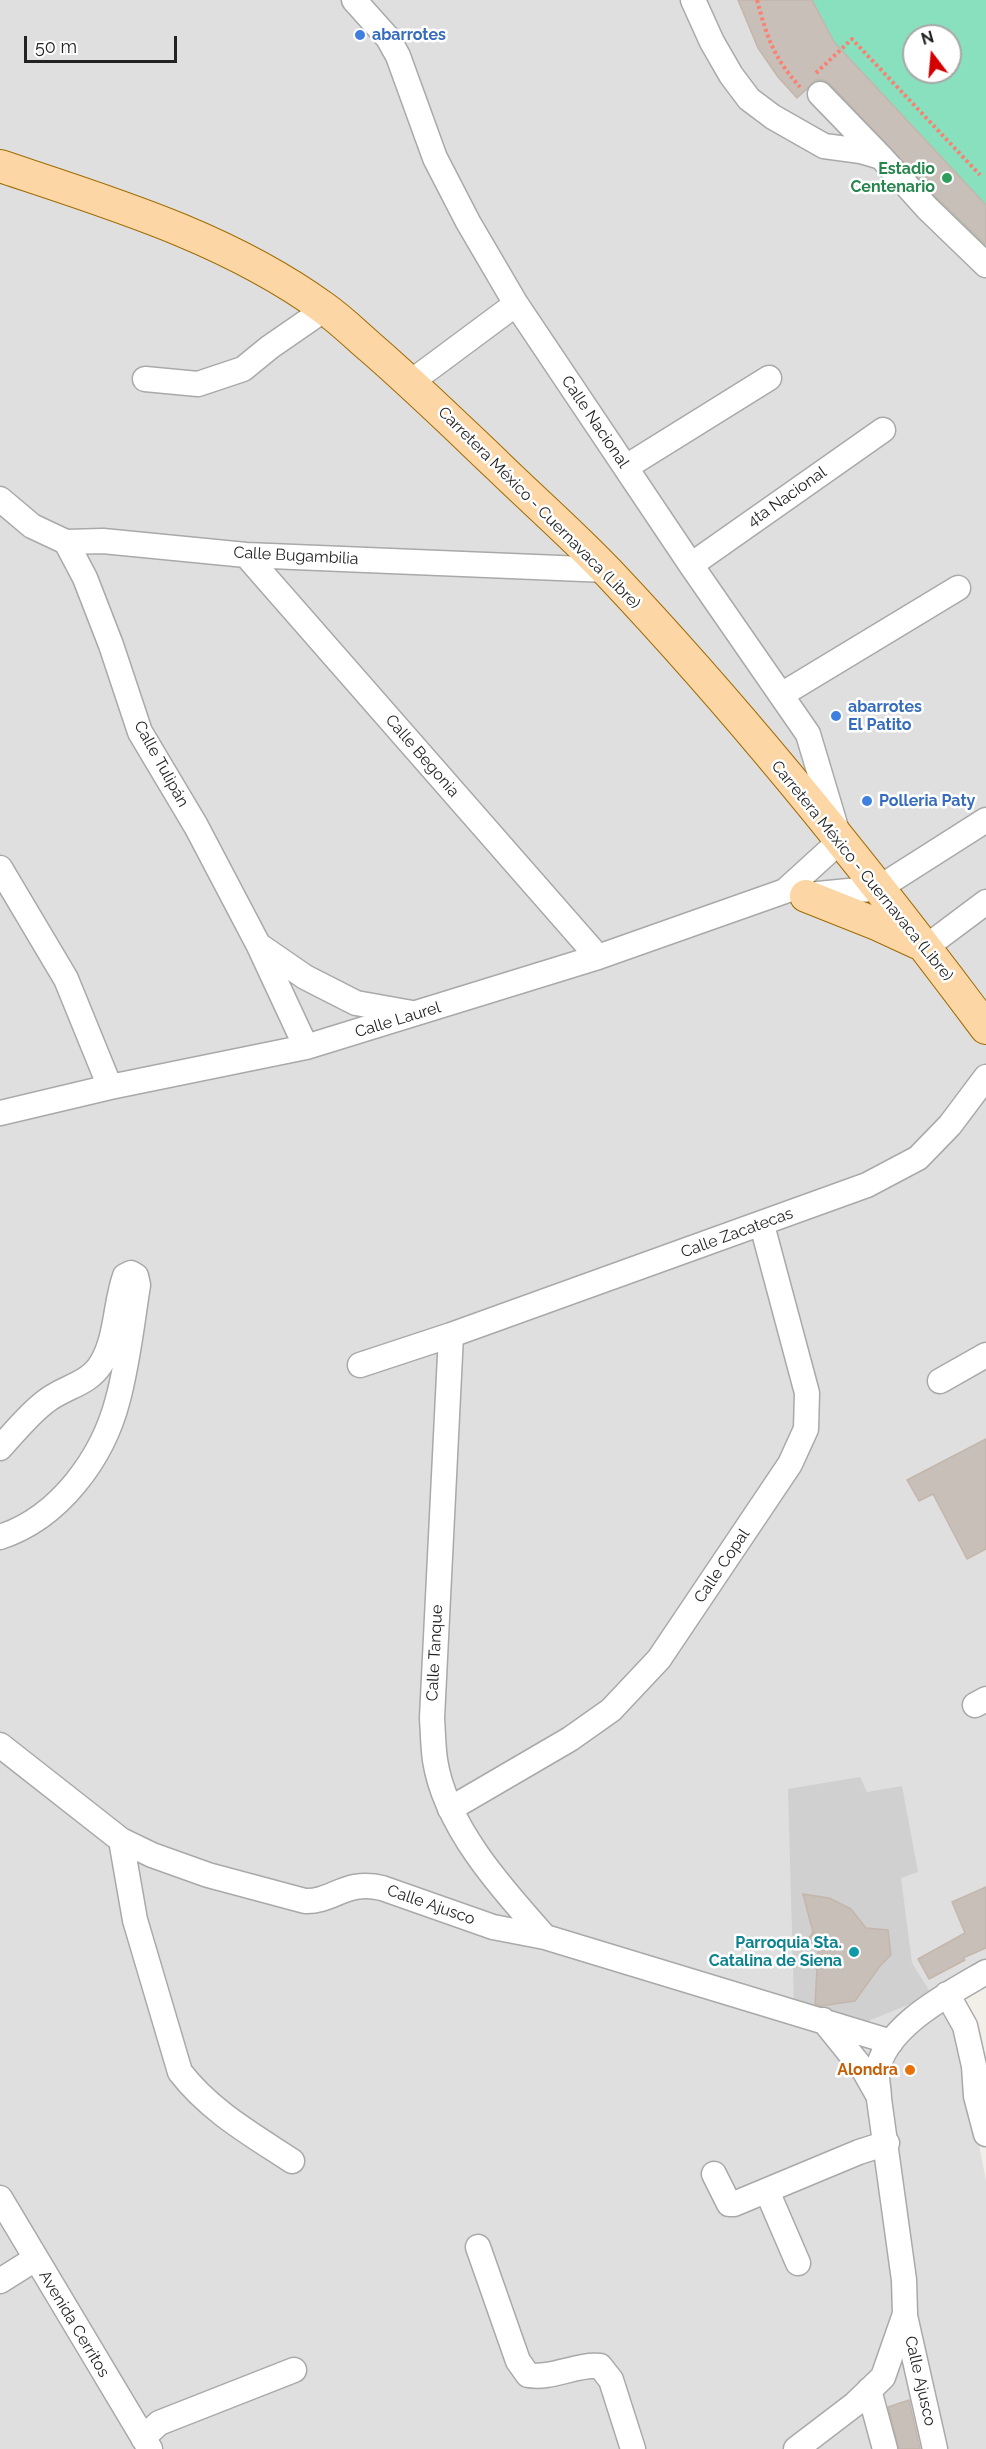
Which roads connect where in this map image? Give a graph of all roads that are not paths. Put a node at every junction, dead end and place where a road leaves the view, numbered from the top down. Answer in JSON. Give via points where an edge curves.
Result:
{"nodes":[{"id":1,"x":354,"y":0,"type":"edge"},
{"id":2,"x":693,"y":0,"type":"edge"},
{"id":3,"x":820,"y":94,"type":"dead end"},
{"id":4,"x":881,"y":157,"type":"junction"},
{"id":5,"x":0,"y":166,"type":"edge"},
{"id":6,"x":986,"y":266,"type":"edge"},
{"id":7,"x":516,"y":304,"type":"junction"},
{"id":8,"x":325,"y":309,"type":"junction"},
{"id":9,"x":769,"y":378,"type":"dead end"},
{"id":10,"x":146,"y":380,"type":"dead end"},
{"id":11,"x":411,"y":382,"type":"junction"},
{"id":12,"x":883,"y":430,"type":"dead end"},
{"id":13,"x":626,"y":467,"type":"junction"},
{"id":14,"x":0,"y":499,"type":"edge"},
{"id":15,"x":66,"y":542,"type":"junction"},
{"id":16,"x":246,"y":555,"type":"junction"},
{"id":17,"x":691,"y":565,"type":"junction"},
{"id":18,"x":607,"y":570,"type":"junction"},
{"id":19,"x":958,"y":588,"type":"dead end"},
{"id":20,"x":781,"y":695,"type":"junction"},
{"id":21,"x":986,"y":820,"type":"edge"},
{"id":22,"x":840,"y":841,"type":"junction"},
{"id":23,"x":0,"y":868,"type":"edge"},
{"id":24,"x":879,"y":888,"type":"junction"},
{"id":25,"x":796,"y":893,"type":"junction"},
{"id":26,"x":986,"y":902,"type":"edge"},
{"id":27,"x":259,"y":946,"type":"junction"},
{"id":28,"x":926,"y":947,"type":"junction"},
{"id":29,"x":598,"y":957,"type":"junction"},
{"id":30,"x":418,"y":1014,"type":"junction"},
{"id":31,"x":986,"y":1028,"type":"edge"},
{"id":32,"x":306,"y":1047,"type":"junction"},
{"id":33,"x":986,"y":1077,"type":"edge"},
{"id":34,"x":110,"y":1087,"type":"junction"},
{"id":35,"x":0,"y":1113,"type":"edge"},
{"id":36,"x":762,"y":1225,"type":"junction"},
{"id":37,"x":451,"y":1335,"type":"junction"},
{"id":38,"x":986,"y":1355,"type":"edge"},
{"id":39,"x":360,"y":1365,"type":"dead end"},
{"id":40,"x":87,"y":1380,"type":"junction"},
{"id":41,"x":940,"y":1381,"type":"dead end"},
{"id":42,"x":118,"y":1401,"type":"junction"},
{"id":43,"x":0,"y":1448,"type":"edge"},
{"id":44,"x":0,"y":1537,"type":"edge"},
{"id":45,"x":0,"y":1745,"type":"edge"},
{"id":46,"x":450,"y":1809,"type":"junction"},
{"id":47,"x":121,"y":1840,"type":"junction"},
{"id":48,"x":545,"y":1937,"type":"junction"},
{"id":49,"x":986,"y":1972,"type":"edge"},
{"id":50,"x":947,"y":1994,"type":"junction"},
{"id":51,"x":822,"y":2020,"type":"junction"},
{"id":52,"x":891,"y":2042,"type":"junction"},
{"id":53,"x":879,"y":2099,"type":"junction"},
{"id":54,"x":986,"y":2134,"type":"edge"},
{"id":55,"x":887,"y":2143,"type":"junction"},
{"id":56,"x":292,"y":2161,"type":"dead end"},
{"id":57,"x":714,"y":2174,"type":"dead end"},
{"id":58,"x":767,"y":2191,"type":"junction"},
{"id":59,"x":0,"y":2198,"type":"edge"},
{"id":60,"x":478,"y":2247,"type":"dead end"},
{"id":61,"x":35,"y":2259,"type":"junction"},
{"id":62,"x":798,"y":2263,"type":"dead end"},
{"id":63,"x":0,"y":2281,"type":"edge"},
{"id":64,"x":905,"y":2314,"type":"junction"},
{"id":65,"x":294,"y":2370,"type":"dead end"},
{"id":66,"x":869,"y":2390,"type":"junction"},
{"id":67,"x":146,"y":2444,"type":"edge"},
{"id":68,"x":801,"y":2448,"type":"edge"},
{"id":69,"x":633,"y":2449,"type":"edge"},
{"id":70,"x":885,"y":2449,"type":"edge"},
{"id":71,"x":935,"y":2449,"type":"edge"}],
"edges":[{"from":1,"to":7,"type":"street","name":"Calle Nacional","via":[[398,56],[435,158]]},
{"from":2,"to":4,"type":"street","via":[[712,42],[749,99],[824,146]]},
{"from":3,"to":4,"type":"street"},
{"from":4,"to":6,"type":"street"},
{"from":5,"to":8,"type":"main road","name":"Carretera México - Cuernavaca (Libre)","via":[[131,209],[212,244],[270,273]]},
{"from":7,"to":11,"type":"street"},
{"from":7,"to":13,"type":"street","name":"Calle Nacional"},
{"from":8,"to":10,"type":"street","via":[[243,369],[198,384]]},
{"from":8,"to":11,"type":"main road","name":"Carretera México - Cuernavaca (Libre)"},
{"from":9,"to":13,"type":"street"},
{"from":11,"to":18,"type":"main road","name":"Carretera México - Cuernavaca (Libre)"},
{"from":12,"to":17,"type":"street","name":"4ta Nacional"},
{"from":13,"to":17,"type":"street","name":"Calle Nacional"},
{"from":14,"to":15,"type":"street","name":"Calle Bugambilia","via":[[32,526]]},
{"from":15,"to":16,"type":"street","name":"Calle Bugambilia"},
{"from":15,"to":27,"type":"street","name":"Calle Tulipán","via":[[107,634],[140,732],[196,826]]},
{"from":16,"to":18,"type":"street","name":"Calle Bugambilia"},
{"from":16,"to":29,"type":"street","name":"Calle Begonia"},
{"from":17,"to":20,"type":"street","name":"Calle Nacional"},
{"from":18,"to":22,"type":"main road","name":"Carretera México - Cuernavaca (Libre)","via":[[741,721]]},
{"from":19,"to":20,"type":"street"},
{"from":20,"to":22,"type":"street","name":"Calle Nacional","via":[[808,734]]},
{"from":21,"to":24,"type":"street"},
{"from":22,"to":24,"type":"main road","name":"Carretera México - Cuernavaca (Libre)"},
{"from":22,"to":25,"type":"street","name":"Calle Laurel"},
{"from":23,"to":34,"type":"street","via":[[66,979]]},
{"from":24,"to":25,"type":"street","name":"Calle Laurel"},
{"from":24,"to":28,"type":"main road","name":"Carretera México - Cuernavaca (Libre)"},
{"from":25,"to":28,"type":"main road"},
{"from":25,"to":29,"type":"street","name":"Calle Laurel"},
{"from":26,"to":28,"type":"street"},
{"from":27,"to":30,"type":"street","name":"Calle Tulipán","via":[[305,977],[356,1003]]},
{"from":27,"to":32,"type":"street","name":"Calle Tulipán"},
{"from":28,"to":31,"type":"main road","name":"Carretera México - Cuernavaca (Libre)"},
{"from":29,"to":30,"type":"street","name":"Calle Laurel"},
{"from":30,"to":32,"type":"street","name":"Calle Laurel"},
{"from":32,"to":34,"type":"street","name":"Calle Laurel"},
{"from":33,"to":36,"type":"street","name":"Calle Zacatecas","via":[[950,1125],[918,1158],[867,1185]]},
{"from":34,"to":35,"type":"street","name":"Calle Laurel"},
{"from":36,"to":37,"type":"street","name":"Calle Zacatecas"},
{"from":36,"to":46,"type":"street","name":"Calle Copal","via":[[807,1393],[806,1429],[790,1464],[659,1659],[611,1710],[570,1739]]},
{"from":37,"to":39,"type":"street","name":"Calle Zacatecas"},
{"from":37,"to":46,"type":"street","name":"Calle Tanque","via":[[432,1718],[435,1761]]},
{"from":38,"to":41,"type":"street"},
{"from":40,"to":42,"type":"street","via":[[110,1385]]},
{"from":40,"to":42,"type":"street","via":[[109,1350],[122,1286],[125,1276],[131,1273],[138,1285]]},
{"from":40,"to":43,"type":"street","via":[[45,1402]]},
{"from":42,"to":44,"type":"street","via":[[98,1451],[64,1497],[28,1525]]},
{"from":45,"to":47,"type":"street","name":"Calle Ajusco"},
{"from":46,"to":48,"type":"street","name":"Calle Tanque","via":[[506,1894]]},
{"from":47,"to":48,"type":"street","name":"Calle Ajusco","via":[[208,1875],[305,1901],[351,1887],[373,1886],[493,1927]]},
{"from":47,"to":56,"type":"street","via":[[135,1920],[180,2072],[196,2093],[224,2117]]},
{"from":48,"to":51,"type":"street","name":"Calle Ajusco"},
{"from":49,"to":50,"type":"street"},
{"from":50,"to":52,"type":"street"},
{"from":50,"to":54,"type":"street","via":[[965,2026]]},
{"from":51,"to":52,"type":"street","name":"Calle Ajusco"},
{"from":51,"to":53,"type":"street","via":[[865,2072]]},
{"from":52,"to":53,"type":"street","via":[[877,2075]]},
{"from":53,"to":55,"type":"street"},
{"from":55,"to":58,"type":"street"},
{"from":55,"to":64,"type":"street"},
{"from":57,"to":58,"type":"street","via":[[729,2204]]},
{"from":58,"to":62,"type":"street"},
{"from":59,"to":61,"type":"street","name":"Avenida Cerritos"},
{"from":60,"to":69,"type":"street","via":[[518,2361],[528,2375],[540,2377],[588,2365],[600,2366],[611,2380]]},
{"from":61,"to":63,"type":"street"},
{"from":61,"to":67,"type":"street","name":"Avenida Cerritos"},
{"from":64,"to":66,"type":"street","via":[[883,2377]]},
{"from":64,"to":71,"type":"street","name":"Calle Ajusco"},
{"from":65,"to":67,"type":"street","via":[[159,2423]]},
{"from":66,"to":68,"type":"street"},
{"from":66,"to":70,"type":"street"}]}
